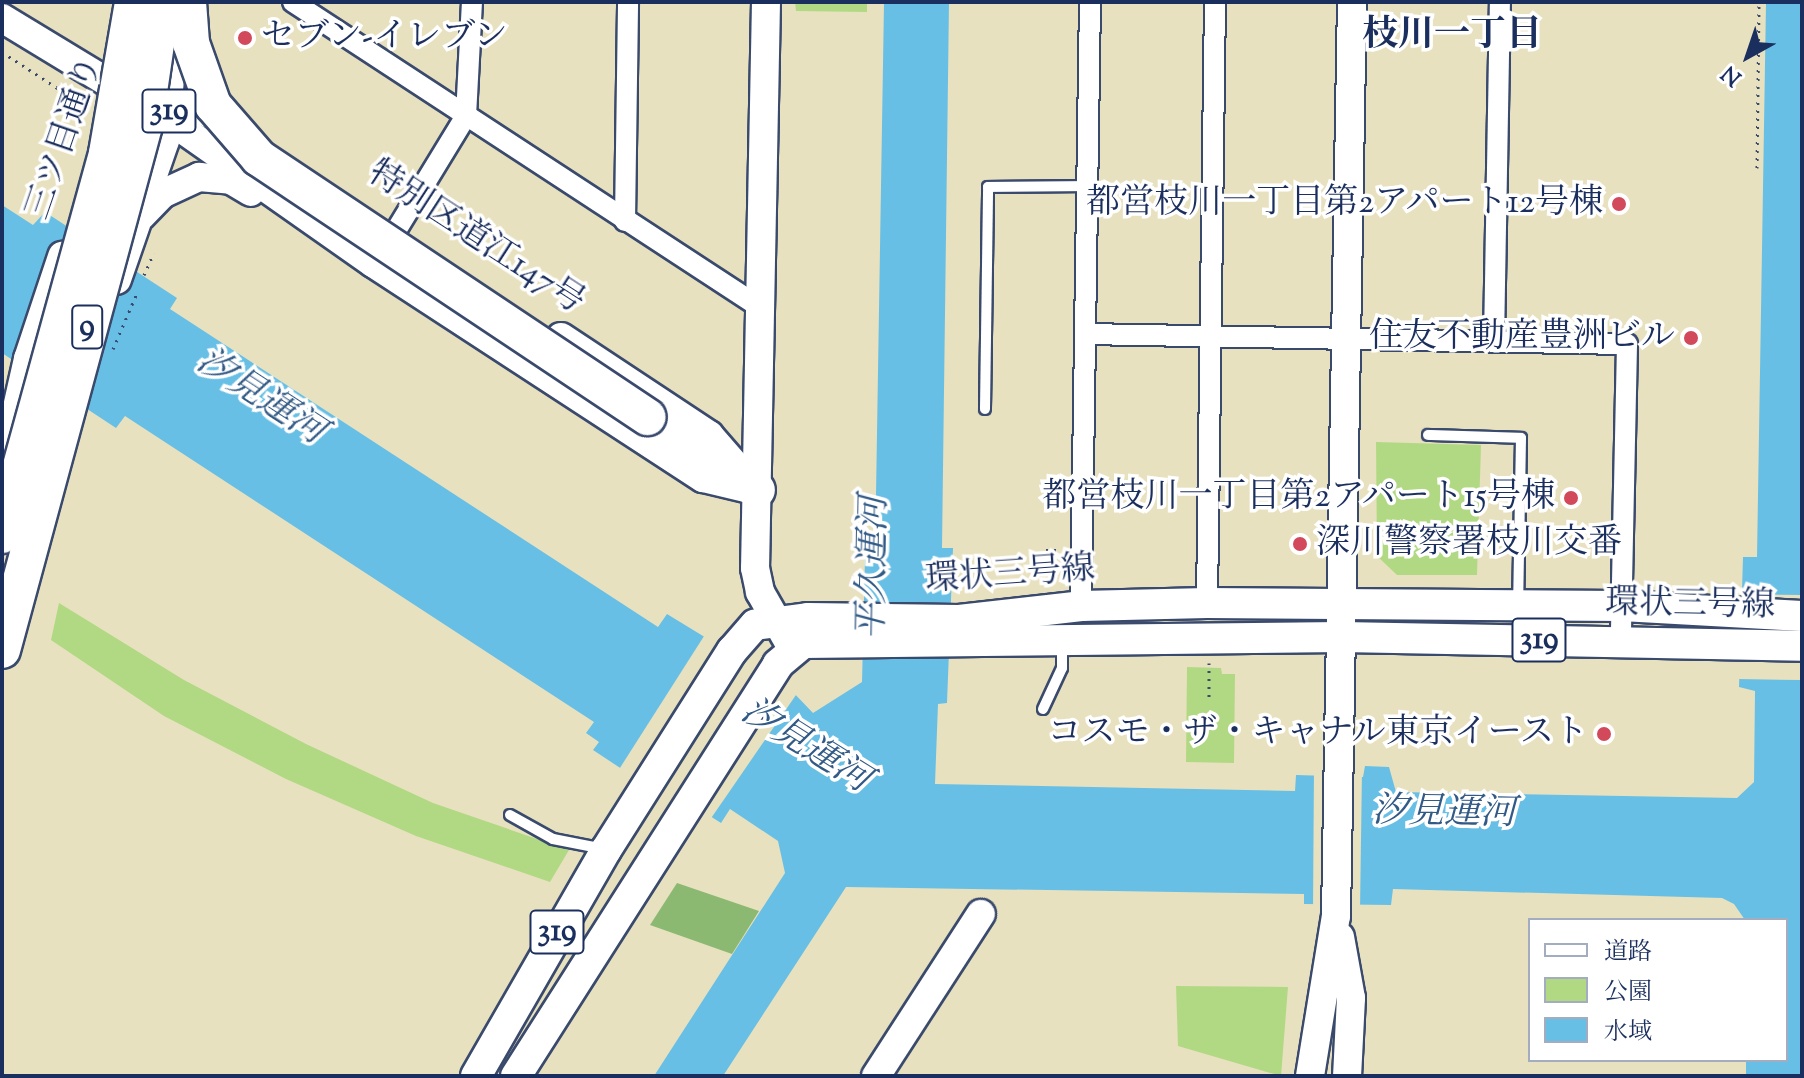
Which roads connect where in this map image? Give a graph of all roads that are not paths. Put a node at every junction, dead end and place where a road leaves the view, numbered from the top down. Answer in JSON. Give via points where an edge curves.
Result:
{"nodes":[{"id":1,"x":133,"y":2,"type":"edge"},
{"id":2,"x":140,"y":2,"type":"edge"},
{"id":3,"x":162,"y":2,"type":"edge"},
{"id":4,"x":174,"y":2,"type":"edge"},
{"id":5,"x":188,"y":2,"type":"edge"},
{"id":6,"x":293,"y":2,"type":"edge"},
{"id":7,"x":472,"y":2,"type":"edge"},
{"id":8,"x":628,"y":2,"type":"edge"},
{"id":9,"x":766,"y":2,"type":"edge"},
{"id":10,"x":1090,"y":2,"type":"edge"},
{"id":11,"x":1215,"y":2,"type":"edge"},
{"id":12,"x":1352,"y":2,"type":"edge"},
{"id":13,"x":1500,"y":2,"type":"edge"},
{"id":14,"x":2,"y":18,"type":"edge"},
{"id":15,"x":127,"y":93,"type":"junction"},
{"id":16,"x":169,"y":110,"type":"junction"},
{"id":17,"x":466,"y":116,"type":"junction"},
{"id":18,"x":1087,"y":186,"type":"junction"},
{"id":19,"x":141,"y":216,"type":"junction"},
{"id":20,"x":625,"y":221,"type":"junction"},
{"id":21,"x":397,"y":229,"type":"junction"},
{"id":22,"x":373,"y":263,"type":"junction"},
{"id":23,"x":761,"y":308,"type":"junction"},
{"id":24,"x":1085,"y":334,"type":"junction"},
{"id":25,"x":1210,"y":336,"type":"junction"},
{"id":26,"x":1346,"y":337,"type":"junction"},
{"id":27,"x":1494,"y":341,"type":"junction"},
{"id":28,"x":985,"y":409,"type":"dead end"},
{"id":29,"x":1428,"y":435,"type":"dead end"},
{"id":30,"x":2,"y":483,"type":"edge"},
{"id":31,"x":757,"y":490,"type":"junction"},
{"id":32,"x":2,"y":535,"type":"edge"},
{"id":33,"x":1207,"y":603,"type":"junction"},
{"id":34,"x":1343,"y":604,"type":"junction"},
{"id":35,"x":1518,"y":605,"type":"junction"},
{"id":36,"x":1081,"y":606,"type":"junction"},
{"id":37,"x":1622,"y":606,"type":"junction"},
{"id":38,"x":1802,"y":616,"type":"edge"},
{"id":39,"x":774,"y":620,"type":"junction"},
{"id":40,"x":859,"y":629,"type":"junction"},
{"id":41,"x":959,"y":630,"type":"junction"},
{"id":42,"x":1735,"y":630,"type":"junction"},
{"id":43,"x":1342,"y":637,"type":"junction"},
{"id":44,"x":2,"y":639,"type":"edge"},
{"id":45,"x":1062,"y":640,"type":"junction"},
{"id":46,"x":1621,"y":642,"type":"junction"},
{"id":47,"x":1802,"y":646,"type":"edge"},
{"id":48,"x":792,"y":648,"type":"junction"},
{"id":49,"x":2,"y":650,"type":"edge"},
{"id":50,"x":1043,"y":709,"type":"dead end"},
{"id":51,"x":510,"y":815,"type":"dead end"},
{"id":52,"x":606,"y":850,"type":"junction"},
{"id":53,"x":981,"y":914,"type":"dead end"},
{"id":54,"x":1336,"y":916,"type":"junction"},
{"id":55,"x":555,"y":936,"type":"junction"},
{"id":56,"x":593,"y":959,"type":"junction"},
{"id":57,"x":533,"y":972,"type":"junction"},
{"id":58,"x":570,"y":995,"type":"junction"},
{"id":59,"x":476,"y":1076,"type":"edge"},
{"id":60,"x":516,"y":1076,"type":"edge"},
{"id":61,"x":876,"y":1076,"type":"edge"},
{"id":62,"x":1310,"y":1076,"type":"edge"},
{"id":63,"x":1347,"y":1076,"type":"edge"}],
"edges":[{"from":1,"to":32,"type":"highway","number":"9","bridge":true,"via":[[107,153]]},
{"from":2,"to":15,"type":"main road","name":"三ツ目通り","number":"319"},
{"from":3,"to":49,"type":"highway","number":"9","bridge":true,"via":[[144,126]]},
{"from":4,"to":16,"type":"main road","number":"319"},
{"from":5,"to":31,"type":"highway","bridge":true,"via":[[191,43],[208,95],[233,134],[259,158]]},
{"from":6,"to":17,"type":"street"},
{"from":7,"to":17,"type":"street"},
{"from":8,"to":20,"type":"street"},
{"from":9,"to":23,"type":"street"},
{"from":10,"to":18,"type":"street"},
{"from":11,"to":25,"type":"street"},
{"from":12,"to":26,"type":"street"},
{"from":13,"to":27,"type":"street"},
{"from":14,"to":15,"type":"street","name":"特別区道江147号"},
{"from":15,"to":16,"type":"street","name":"特別区道江147号"},
{"from":15,"to":30,"type":"main road","name":"三ツ目通り","number":"319","via":[[39,323]]},
{"from":16,"to":19,"type":"main road","number":"319"},
{"from":16,"to":21,"type":"street","name":"特別区道江147号","via":[[207,112],[260,139]]},
{"from":16,"to":22,"type":"street","name":"特別区道江147号"},
{"from":17,"to":20,"type":"street"},
{"from":17,"to":21,"type":"street"},
{"from":18,"to":24,"type":"street"},
{"from":18,"to":28,"type":"lane","via":[[988,187]]},
{"from":19,"to":22,"type":"street","name":"特別区道江147号","via":[[178,184],[214,177],[231,180]]},
{"from":19,"to":44,"type":"main road","number":"319","bridge":true,"via":[[57,426]]},
{"from":20,"to":23,"type":"street"},
{"from":21,"to":31,"type":"street","name":"特別区道江147号","via":[[709,435]]},
{"from":22,"to":31,"type":"street","name":"特別区道江147号","via":[[703,478]]},
{"from":23,"to":31,"type":"street"},
{"from":24,"to":25,"type":"street"},
{"from":24,"to":36,"type":"street"},
{"from":25,"to":26,"type":"street"},
{"from":25,"to":33,"type":"street"},
{"from":26,"to":27,"type":"street"},
{"from":26,"to":34,"type":"street"},
{"from":27,"to":37,"type":"street","via":[[1627,344]]},
{"from":29,"to":35,"type":"lane","via":[[1521,438]]},
{"from":31,"to":39,"type":"street","via":[[755,568]]},
{"from":33,"to":34,"type":"main road","name":"環状三号線","number":"319"},
{"from":33,"to":36,"type":"main road","name":"環状三号線","number":"319"},
{"from":34,"to":35,"type":"main road","name":"環状三号線","number":"319"},
{"from":34,"to":43,"type":"street"},
{"from":35,"to":37,"type":"main road","name":"環状三号線","number":"319"},
{"from":36,"to":41,"type":"main road","name":"環状三号線","number":"319"},
{"from":37,"to":42,"type":"main road","name":"環状三号線","number":"319"},
{"from":37,"to":46,"type":"street"},
{"from":38,"to":42,"type":"main road","name":"環状三号線","number":"319"},
{"from":39,"to":40,"type":"main road","name":"環状三号線","number":"319"},
{"from":39,"to":48,"type":"street"},
{"from":39,"to":52,"type":"main road","name":"環状三号線","number":"319","via":[[748,629]]},
{"from":40,"to":41,"type":"main road","name":"環状三号線","number":"319"},
{"from":40,"to":48,"type":"main road","name":"環状三号線","number":"319"},
{"from":41,"to":45,"type":"main road","name":"環状三号線","number":"319"},
{"from":42,"to":46,"type":"main road","name":"環状三号線","number":"319"},
{"from":42,"to":47,"type":"main road","name":"環状三号線","number":"319"},
{"from":43,"to":45,"type":"main road","name":"環状三号線","number":"319"},
{"from":43,"to":46,"type":"main road","name":"環状三号線","number":"319"},
{"from":43,"to":54,"type":"street"},
{"from":45,"to":50,"type":"lane","via":[[1062,668]]},
{"from":48,"to":56,"type":"main road","number":"319"},
{"from":51,"to":52,"type":"lane","via":[[553,839]]},
{"from":52,"to":55,"type":"main road","name":"環状三号線","number":"319"},
{"from":53,"to":61,"type":"street"},
{"from":54,"to":62,"type":"street"},
{"from":54,"to":63,"type":"street","via":[[1351,998]]},
{"from":55,"to":56,"type":"main road","via":[[565,952]]},
{"from":55,"to":57,"type":"main road","name":"環状三号線","number":"319"},
{"from":56,"to":58,"type":"main road","number":"319"},
{"from":57,"to":58,"type":"main road","via":[[554,972],[565,979]]},
{"from":57,"to":59,"type":"main road","name":"環状三号線","number":"319"},
{"from":58,"to":60,"type":"main road","number":"319"}]}
